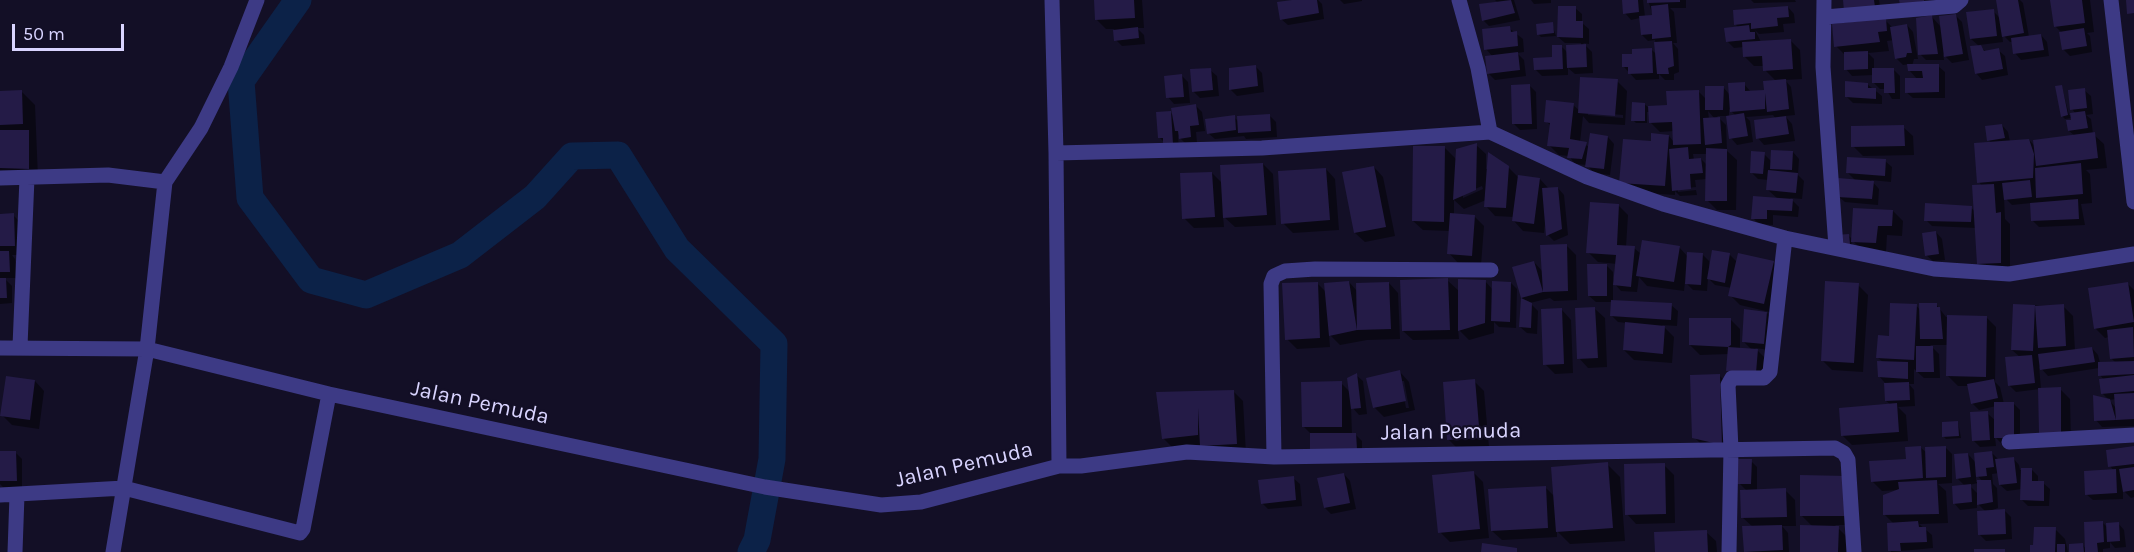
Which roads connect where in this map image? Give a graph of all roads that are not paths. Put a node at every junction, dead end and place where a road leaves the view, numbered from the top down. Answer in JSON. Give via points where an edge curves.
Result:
{"nodes":[{"id":1,"x":257,"y":0,"type":"edge"},
{"id":2,"x":1052,"y":0,"type":"edge"},
{"id":3,"x":1459,"y":0,"type":"edge"},
{"id":4,"x":1824,"y":0,"type":"edge"},
{"id":5,"x":1961,"y":0,"type":"edge"},
{"id":6,"x":2111,"y":0,"type":"edge"},
{"id":7,"x":1825,"y":17,"type":"junction"},
{"id":8,"x":1490,"y":132,"type":"junction"},
{"id":9,"x":1056,"y":153,"type":"junction"},
{"id":10,"x":0,"y":178,"type":"edge"},
{"id":11,"x":27,"y":178,"type":"junction"},
{"id":12,"x":165,"y":182,"type":"junction"},
{"id":13,"x":2134,"y":202,"type":"edge"},
{"id":14,"x":1785,"y":238,"type":"junction"},
{"id":15,"x":1836,"y":247,"type":"junction"},
{"id":16,"x":2134,"y":254,"type":"edge"},
{"id":17,"x":1491,"y":270,"type":"dead end"},
{"id":18,"x":20,"y":346,"type":"junction"},
{"id":19,"x":0,"y":348,"type":"edge"},
{"id":20,"x":147,"y":349,"type":"junction"},
{"id":21,"x":329,"y":394,"type":"junction"},
{"id":22,"x":2134,"y":435,"type":"edge"},
{"id":23,"x":2009,"y":442,"type":"dead end"},
{"id":24,"x":1731,"y":449,"type":"junction"},
{"id":25,"x":1274,"y":457,"type":"junction"},
{"id":26,"x":1059,"y":466,"type":"junction"},
{"id":27,"x":124,"y":488,"type":"junction"},
{"id":28,"x":0,"y":495,"type":"edge"},
{"id":29,"x":16,"y":495,"type":"junction"},
{"id":30,"x":15,"y":552,"type":"edge"},
{"id":31,"x":113,"y":552,"type":"edge"},
{"id":32,"x":1729,"y":552,"type":"edge"},
{"id":33,"x":1854,"y":552,"type":"edge"}],
"edges":[{"from":1,"to":12,"type":"street","via":[[231,67],[201,128]]},
{"from":2,"to":9,"type":"street"},
{"from":3,"to":8,"type":"street"},
{"from":4,"to":7,"type":"street"},
{"from":5,"to":7,"type":"street","via":[[1954,6]]},
{"from":6,"to":13,"type":"street"},
{"from":7,"to":15,"type":"street","via":[[1823,67]]},
{"from":8,"to":9,"type":"street","via":[[1262,148]]},
{"from":8,"to":14,"type":"street","via":[[1598,181],[1663,204]]},
{"from":9,"to":26,"type":"street"},
{"from":10,"to":11,"type":"street"},
{"from":11,"to":12,"type":"street","via":[[108,175]]},
{"from":11,"to":18,"type":"street"},
{"from":12,"to":20,"type":"street"},
{"from":14,"to":15,"type":"street"},
{"from":14,"to":24,"type":"street","via":[[1770,372],[1764,378],[1732,378],[1728,382]]},
{"from":15,"to":16,"type":"street","via":[[1934,269],[2009,274]]},
{"from":17,"to":25,"type":"street","via":[[1315,269],[1285,271],[1274,276]]},
{"from":18,"to":19,"type":"street","name":"Jalan Pemuda"},
{"from":18,"to":20,"type":"street","name":"Jalan Pemuda"},
{"from":20,"to":21,"type":"street","name":"Jalan Pemuda"},
{"from":20,"to":27,"type":"street"},
{"from":21,"to":26,"type":"street","name":"Jalan Pemuda","via":[[765,487],[881,505],[921,502]]},
{"from":21,"to":27,"type":"street","via":[[300,533]]},
{"from":22,"to":23,"type":"street"},
{"from":24,"to":25,"type":"street","name":"Jalan Pemuda"},
{"from":24,"to":32,"type":"street"},
{"from":24,"to":33,"type":"street","name":"Jalan Pemuda","via":[[1835,448],[1844,453],[1850,470]]},
{"from":25,"to":26,"type":"street","name":"Jalan Pemuda","via":[[1187,452]]},
{"from":27,"to":29,"type":"street"},
{"from":27,"to":31,"type":"street"},
{"from":28,"to":29,"type":"street"},
{"from":29,"to":30,"type":"street"}]}
